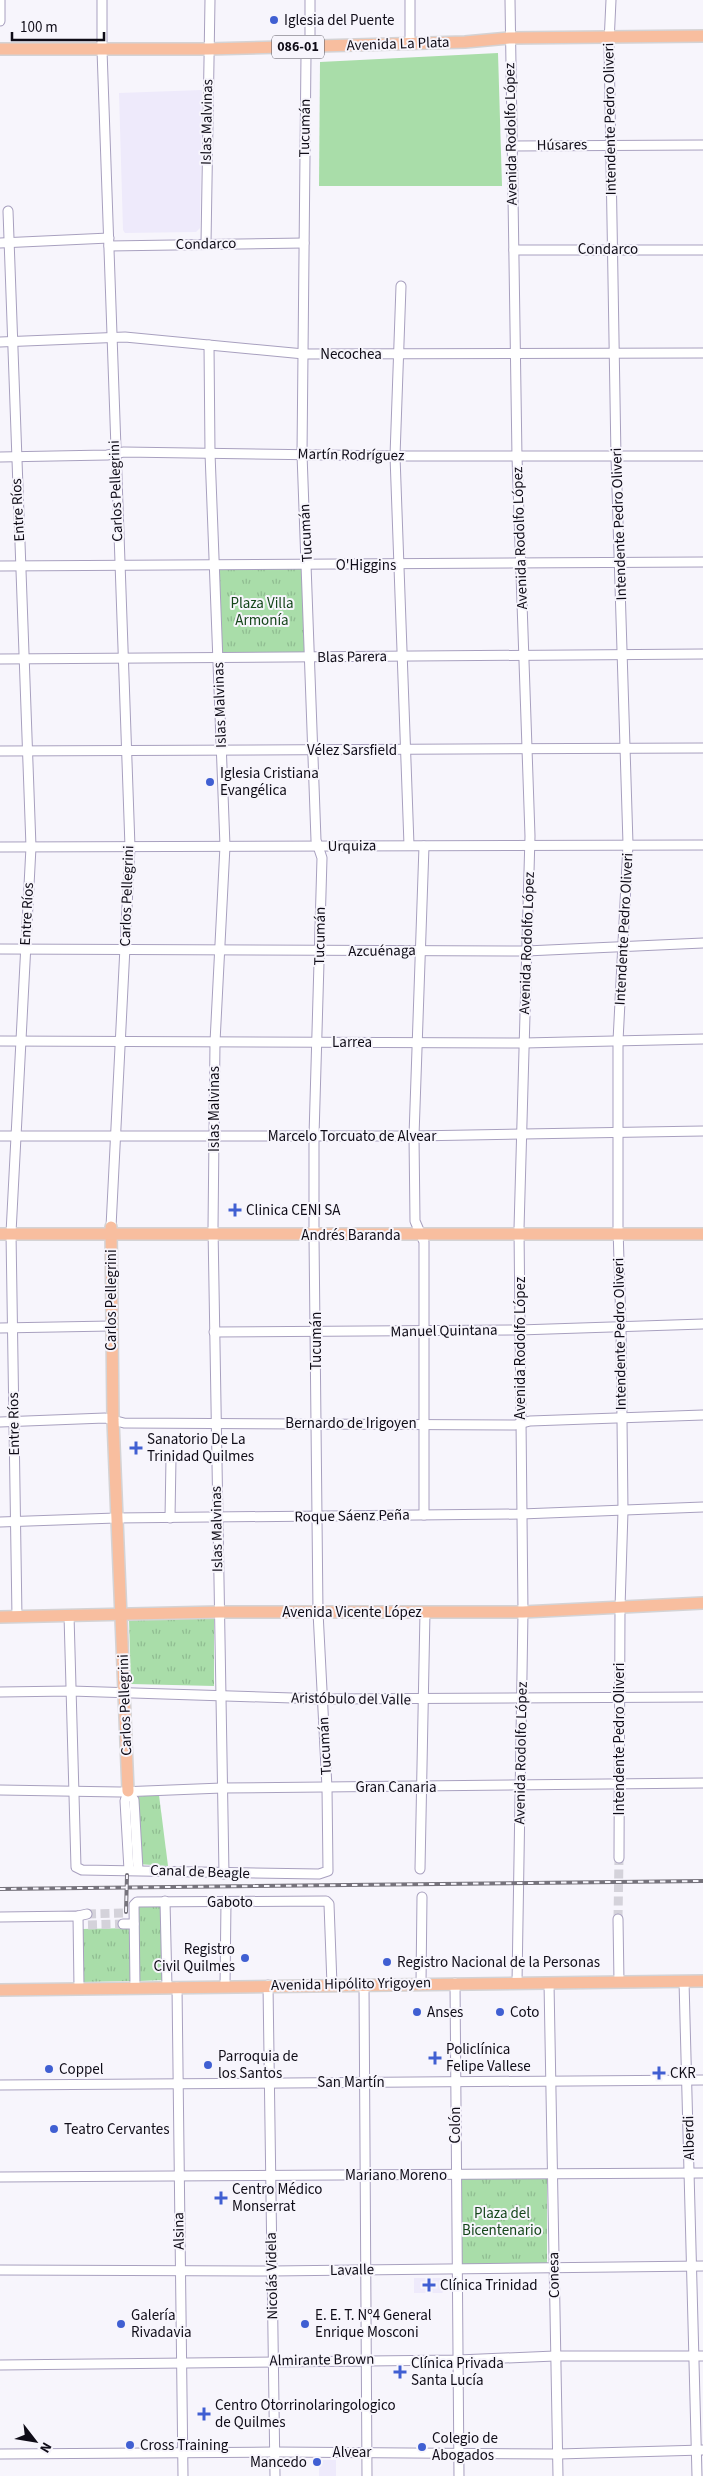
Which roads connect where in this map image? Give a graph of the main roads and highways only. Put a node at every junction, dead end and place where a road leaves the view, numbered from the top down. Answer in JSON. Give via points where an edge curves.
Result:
{"nodes":[{"id":1,"x":703,"y":36,"type":"edge"},
{"id":2,"x":609,"y":40,"type":"junction"},
{"id":3,"x":703,"y":43,"type":"edge"},
{"id":4,"x":0,"y":49,"type":"edge"},
{"id":5,"x":0,"y":1227,"type":"edge"},
{"id":6,"x":703,"y":1227,"type":"edge"},
{"id":7,"x":111,"y":1230,"type":"junction"},
{"id":8,"x":8,"y":1231,"type":"edge"},
{"id":9,"x":618,"y":1231,"type":"junction"},
{"id":10,"x":703,"y":1234,"type":"edge"},
{"id":11,"x":703,"y":1603,"type":"edge"},
{"id":12,"x":122,"y":1614,"type":"junction"},
{"id":13,"x":0,"y":1617,"type":"edge"},
{"id":14,"x":128,"y":1791,"type":"road end"},
{"id":15,"x":703,"y":1981,"type":"edge"},
{"id":16,"x":0,"y":1990,"type":"edge"}],
"edges":[{"from":1,"to":2,"type":"main road","name":"Avenida La Plata","number":"086-01"},
{"from":2,"to":3,"type":"main road","name":"Avenida La Plata","number":"086-01"},
{"from":2,"to":4,"type":"main road","name":"Avenida La Plata","number":"086-01","via":[[208,49]]},
{"from":5,"to":8,"type":"main road","name":"Andrés Baranda"},
{"from":6,"to":9,"type":"main road","name":"Andrés Baranda"},
{"from":7,"to":8,"type":"main road","name":"Andrés Baranda"},
{"from":7,"to":9,"type":"main road","name":"Andrés Baranda"},
{"from":7,"to":12,"type":"main road","name":"Carlos Pellegrini","via":[[113,1420]]},
{"from":9,"to":10,"type":"main road","name":"Andrés Baranda"},
{"from":11,"to":12,"type":"main road","name":"Avenida Vicente López","via":[[523,1612]]},
{"from":12,"to":13,"type":"main road","name":"Avenida Vicente López"},
{"from":12,"to":14,"type":"main road","name":"Carlos Pellegrini"},
{"from":15,"to":16,"type":"main road","name":"Avenida Hipólito Yrigoyen"}]}
